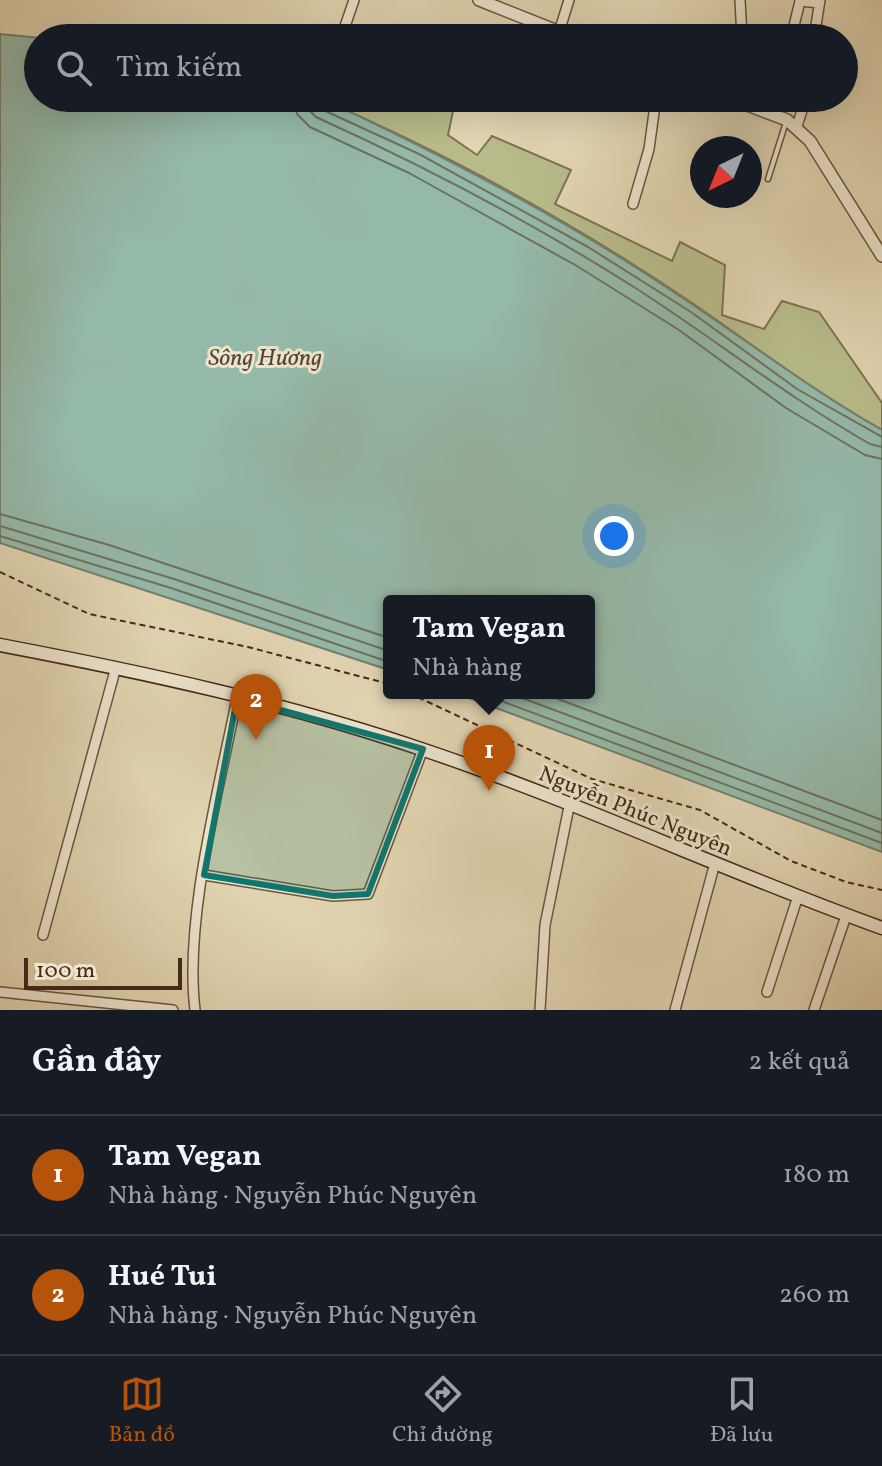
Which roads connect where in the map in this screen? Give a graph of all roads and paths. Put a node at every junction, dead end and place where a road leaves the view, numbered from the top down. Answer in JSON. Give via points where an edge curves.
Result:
{"nodes":[{"id":1,"x":354,"y":0,"type":"edge"},
{"id":2,"x":479,"y":0,"type":"edge"},
{"id":3,"x":569,"y":0,"type":"edge"},
{"id":4,"x":741,"y":0,"type":"edge"},
{"id":5,"x":797,"y":0,"type":"edge"},
{"id":6,"x":819,"y":2,"type":"edge"},
{"id":7,"x":346,"y":24,"type":"edge"},
{"id":8,"x":539,"y":24,"type":"edge"},
{"id":9,"x":562,"y":24,"type":"edge"},
{"id":10,"x":742,"y":24,"type":"edge"},
{"id":11,"x":794,"y":24,"type":"edge"},
{"id":12,"x":816,"y":24,"type":"edge"},
{"id":13,"x":654,"y":112,"type":"edge"},
{"id":14,"x":764,"y":112,"type":"edge"},
{"id":15,"x":798,"y":112,"type":"edge"},
{"id":16,"x":792,"y":123,"type":"junction"},
{"id":17,"x":768,"y":179,"type":"dead end"},
{"id":18,"x":633,"y":204,"type":"dead end"},
{"id":19,"x":882,"y":256,"type":"edge"},
{"id":20,"x":0,"y":572,"type":"edge"},
{"id":21,"x":0,"y":645,"type":"edge"},
{"id":22,"x":116,"y":667,"type":"junction"},
{"id":23,"x":383,"y":682,"type":"edge"},
{"id":24,"x":237,"y":698,"type":"junction"},
{"id":25,"x":422,"y":699,"type":"edge"},
{"id":26,"x":423,"y":749,"type":"junction"},
{"id":27,"x":570,"y":802,"type":"junction"},
{"id":28,"x":715,"y":863,"type":"junction"},
{"id":29,"x":204,"y":875,"type":"junction"},
{"id":30,"x":882,"y":890,"type":"edge"},
{"id":31,"x":798,"y":896,"type":"junction"},
{"id":32,"x":846,"y":916,"type":"junction"},
{"id":33,"x":882,"y":928,"type":"edge"},
{"id":34,"x":43,"y":935,"type":"dead end"},
{"id":35,"x":0,"y":992,"type":"edge"},
{"id":36,"x":767,"y":992,"type":"dead end"},
{"id":37,"x":173,"y":1010,"type":"edge"},
{"id":38,"x":195,"y":1010,"type":"edge"},
{"id":39,"x":540,"y":1010,"type":"edge"},
{"id":40,"x":675,"y":1010,"type":"edge"},
{"id":41,"x":814,"y":1010,"type":"edge"}],
"edges":[{"from":1,"to":7,"type":"street"},
{"from":2,"to":8,"type":"street"},
{"from":3,"to":9,"type":"street"},
{"from":4,"to":10,"type":"street"},
{"from":5,"to":6,"type":"street"},
{"from":5,"to":11,"type":"street"},
{"from":6,"to":12,"type":"street"},
{"from":13,"to":18,"type":"street"},
{"from":14,"to":16,"type":"street"},
{"from":15,"to":16,"type":"street"},
{"from":16,"to":17,"type":"lane"},
{"from":16,"to":19,"type":"street","via":[[810,141]]},
{"from":20,"to":23,"type":"path","via":[[89,614]]},
{"from":21,"to":22,"type":"main road","name":"Nguyễn Phúc Nguyên"},
{"from":22,"to":24,"type":"main road","name":"Nguyễn Phúc Nguyên"},
{"from":22,"to":34,"type":"street"},
{"from":24,"to":26,"type":"main road","name":"Nguyễn Phúc Nguyên"},
{"from":24,"to":29,"type":"street"},
{"from":25,"to":30,"type":"path","via":[[592,779],[700,810],[791,861]]},
{"from":26,"to":27,"type":"main road","name":"Nguyễn Phúc Nguyên"},
{"from":26,"to":29,"type":"street","via":[[368,894],[333,896]]},
{"from":27,"to":28,"type":"main road","name":"Nguyễn Phúc Nguyên"},
{"from":27,"to":39,"type":"street","via":[[545,925]]},
{"from":28,"to":31,"type":"main road","name":"Nguyễn Phúc Nguyên"},
{"from":28,"to":40,"type":"street"},
{"from":29,"to":38,"type":"street","via":[[194,950]]},
{"from":31,"to":32,"type":"main road","name":"Nguyễn Phúc Nguyên"},
{"from":31,"to":36,"type":"street"},
{"from":32,"to":33,"type":"main road","name":"Nguyễn Phúc Nguyên"},
{"from":32,"to":41,"type":"street"},
{"from":35,"to":37,"type":"street"}]}
